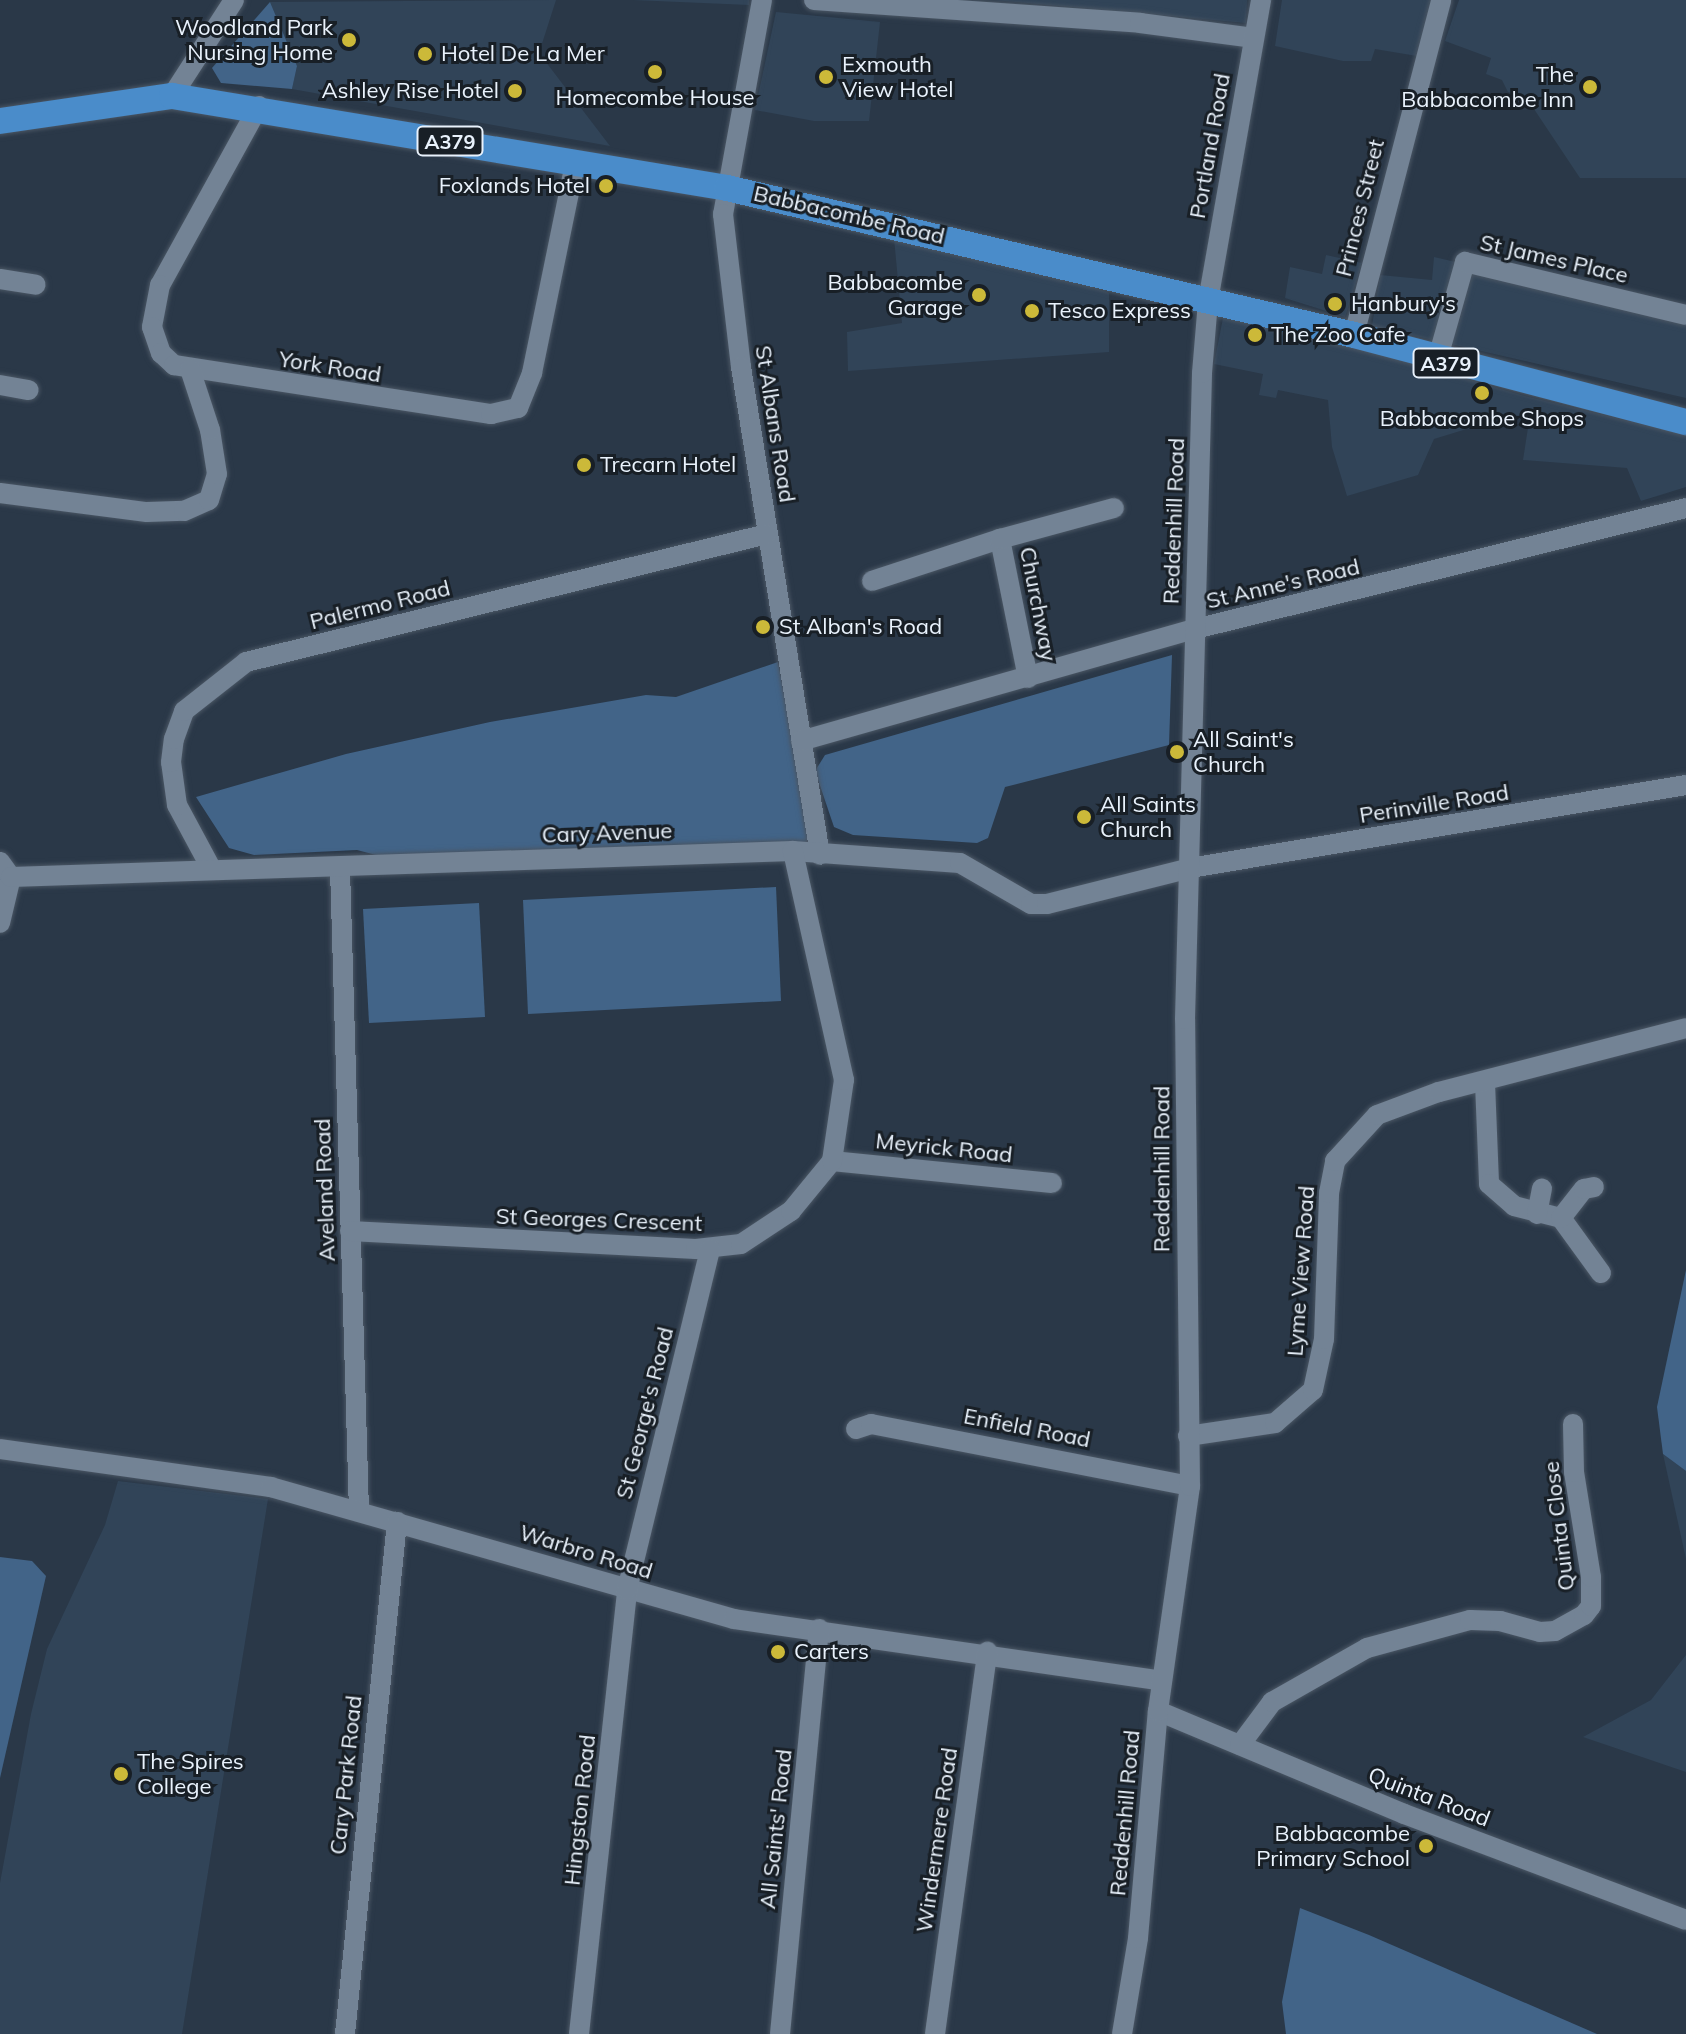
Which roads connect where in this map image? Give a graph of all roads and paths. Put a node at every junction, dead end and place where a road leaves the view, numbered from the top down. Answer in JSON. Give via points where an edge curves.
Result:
{"nodes":[{"id":1,"x":234,"y":0,"type":"edge"},
{"id":2,"x":762,"y":0,"type":"edge"},
{"id":3,"x":814,"y":0,"type":"edge"},
{"id":4,"x":1261,"y":0,"type":"edge"},
{"id":5,"x":1441,"y":0,"type":"edge"},
{"id":6,"x":1254,"y":38,"type":"junction"},
{"id":7,"x":172,"y":96,"type":"junction"},
{"id":8,"x":259,"y":106,"type":"junction"},
{"id":9,"x":0,"y":121,"type":"edge"},
{"id":10,"x":575,"y":163,"type":"junction"},
{"id":11,"x":727,"y":188,"type":"junction"},
{"id":12,"x":0,"y":279,"type":"edge"},
{"id":13,"x":36,"y":285,"type":"dead end"},
{"id":14,"x":1208,"y":301,"type":"junction"},
{"id":15,"x":1686,"y":315,"type":"edge"},
{"id":16,"x":1354,"y":335,"type":"junction"},
{"id":17,"x":1437,"y":361,"type":"junction"},
{"id":18,"x":190,"y":369,"type":"junction"},
{"id":19,"x":0,"y":385,"type":"edge"},
{"id":20,"x":29,"y":390,"type":"dead end"},
{"id":21,"x":1686,"y":422,"type":"edge"},
{"id":22,"x":0,"y":493,"type":"edge"},
{"id":23,"x":1114,"y":508,"type":"dead end"},
{"id":24,"x":1686,"y":508,"type":"edge"},
{"id":25,"x":767,"y":534,"type":"junction"},
{"id":26,"x":1000,"y":539,"type":"junction"},
{"id":27,"x":872,"y":581,"type":"dead end"},
{"id":28,"x":1195,"y":629,"type":"junction"},
{"id":29,"x":1028,"y":678,"type":"junction"},
{"id":30,"x":801,"y":741,"type":"junction"},
{"id":31,"x":1686,"y":785,"type":"edge"},
{"id":32,"x":793,"y":851,"type":"junction"},
{"id":33,"x":820,"y":855,"type":"junction"},
{"id":34,"x":340,"y":868,"type":"junction"},
{"id":35,"x":1190,"y":868,"type":"junction"},
{"id":36,"x":5,"y":870,"type":"edge"},
{"id":37,"x":212,"y":870,"type":"junction"},
{"id":38,"x":0,"y":923,"type":"edge"},
{"id":39,"x":1686,"y":1028,"type":"edge"},
{"id":40,"x":1485,"y":1083,"type":"junction"},
{"id":41,"x":832,"y":1161,"type":"junction"},
{"id":42,"x":1052,"y":1183,"type":"dead end"},
{"id":43,"x":1594,"y":1187,"type":"dead end"},
{"id":44,"x":1542,"y":1188,"type":"dead end"},
{"id":45,"x":1537,"y":1214,"type":"junction"},
{"id":46,"x":1561,"y":1218,"type":"junction"},
{"id":47,"x":350,"y":1231,"type":"junction"},
{"id":48,"x":710,"y":1249,"type":"junction"},
{"id":49,"x":1601,"y":1273,"type":"dead end"},
{"id":50,"x":1573,"y":1424,"type":"dead end"},
{"id":51,"x":856,"y":1429,"type":"dead end"},
{"id":52,"x":1188,"y":1436,"type":"junction"},
{"id":53,"x":0,"y":1449,"type":"edge"},
{"id":54,"x":1190,"y":1486,"type":"junction"},
{"id":55,"x":359,"y":1511,"type":"junction"},
{"id":56,"x":397,"y":1522,"type":"junction"},
{"id":57,"x":627,"y":1590,"type":"junction"},
{"id":58,"x":819,"y":1629,"type":"junction"},
{"id":59,"x":987,"y":1652,"type":"junction"},
{"id":60,"x":1162,"y":1681,"type":"junction"},
{"id":61,"x":1158,"y":1711,"type":"junction"},
{"id":62,"x":1240,"y":1745,"type":"junction"},
{"id":63,"x":1686,"y":1920,"type":"edge"},
{"id":64,"x":345,"y":2034,"type":"edge"},
{"id":65,"x":579,"y":2034,"type":"edge"},
{"id":66,"x":780,"y":2034,"type":"edge"},
{"id":67,"x":935,"y":2034,"type":"edge"},
{"id":68,"x":1122,"y":2034,"type":"edge"}],
"edges":[{"from":1,"to":7,"type":"street"},
{"from":2,"to":11,"type":"street","name":"St Albans Road"},
{"from":3,"to":6,"type":"street","via":[[1140,23]]},
{"from":4,"to":6,"type":"street","name":"Portland Road"},
{"from":5,"to":16,"type":"street","name":"Princes Street"},
{"from":6,"to":14,"type":"street","name":"Portland Road"},
{"from":7,"to":8,"type":"main road","name":"Babbacombe Road","number":"A379"},
{"from":7,"to":9,"type":"main road","name":"Babbacombe Road","number":"A379"},
{"from":8,"to":10,"type":"main road","name":"Babbacombe Road","number":"A379"},
{"from":8,"to":18,"type":"street","name":"York Road","via":[[160,285],[152,327],[161,353],[174,365]]},
{"from":10,"to":11,"type":"main road","name":"Babbacombe Road","number":"A379"},
{"from":10,"to":18,"type":"street","name":"York Road","via":[[532,373],[518,408],[491,414]]},
{"from":11,"to":14,"type":"main road","name":"Babbacombe Road","number":"A379"},
{"from":11,"to":25,"type":"street","name":"St Albans Road","via":[[723,214]]},
{"from":12,"to":13,"type":"street"},
{"from":14,"to":16,"type":"main road","name":"Babbacombe Road","number":"A379"},
{"from":14,"to":28,"type":"street","name":"Reddenhill Road"},
{"from":15,"to":17,"type":"street","name":"St James Place","via":[[1465,262]]},
{"from":16,"to":17,"type":"main road","name":"Babbacombe Road","number":"A379"},
{"from":17,"to":21,"type":"main road","name":"Babbacombe Road","number":"A379"},
{"from":18,"to":22,"type":"street","via":[[217,474],[209,500],[184,511],[147,512]]},
{"from":19,"to":20,"type":"street"},
{"from":23,"to":26,"type":"street","name":"Churchway"},
{"from":24,"to":28,"type":"street","name":"St Anne's Road"},
{"from":25,"to":30,"type":"street","name":"St Albans Road"},
{"from":25,"to":37,"type":"street","name":"Palermo Road","via":[[246,662],[193,702],[174,739],[171,762],[177,805]]},
{"from":26,"to":27,"type":"street","name":"Churchway"},
{"from":26,"to":29,"type":"street","name":"Churchway"},
{"from":28,"to":29,"type":"street","name":"St Anne's Road"},
{"from":28,"to":35,"type":"street","name":"Reddenhill Road"},
{"from":29,"to":30,"type":"street","name":"St Anne's Road"},
{"from":30,"to":33,"type":"street","name":"St Albans Road"},
{"from":31,"to":35,"type":"street","name":"Perinville Road"},
{"from":32,"to":33,"type":"street","name":"Cary Avenue"},
{"from":32,"to":34,"type":"street","name":"Cary Avenue"},
{"from":32,"to":41,"type":"street","via":[[844,1080]]},
{"from":33,"to":35,"type":"street","name":"Cary Avenue","via":[[960,863],[1031,904]]},
{"from":34,"to":37,"type":"street","name":"Cary Avenue"},
{"from":34,"to":47,"type":"street","name":"Aveland Road"},
{"from":35,"to":52,"type":"street","name":"Reddenhill Road"},
{"from":36,"to":37,"type":"street","name":"Cary Avenue"},
{"from":36,"to":38,"type":"street"},
{"from":39,"to":40,"type":"street","name":"Lyme View Road"},
{"from":40,"to":45,"type":"street","via":[[1489,1184],[1499,1197]]},
{"from":40,"to":52,"type":"street","name":"Lyme View Road","via":[[1377,1115],[1353,1135],[1335,1161],[1329,1193],[1324,1339],[1313,1390],[1275,1423]]},
{"from":41,"to":42,"type":"street","name":"Meyrick Road"},
{"from":41,"to":48,"type":"street","name":"St Georges Crescent","via":[[791,1211],[767,1229],[741,1244]]},
{"from":43,"to":46,"type":"street","via":[[1584,1189]]},
{"from":44,"to":45,"type":"street"},
{"from":45,"to":46,"type":"street"},
{"from":46,"to":49,"type":"street"},
{"from":47,"to":48,"type":"street","name":"St Georges Crescent"},
{"from":47,"to":55,"type":"street","name":"Aveland Road"},
{"from":48,"to":57,"type":"street","name":"St George's Road"},
{"from":50,"to":62,"type":"street","name":"Quinta Close","via":[[1574,1472],[1591,1577],[1591,1606],[1584,1615],[1555,1631],[1540,1632],[1500,1621],[1470,1620],[1367,1648],[1272,1702]]},
{"from":51,"to":54,"type":"street","name":"Enfield Road","via":[[871,1424]]},
{"from":52,"to":54,"type":"street","name":"Reddenhill Road"},
{"from":53,"to":55,"type":"street","name":"Warbro Road","via":[[271,1487]]},
{"from":54,"to":60,"type":"street","name":"Reddenhill Road"},
{"from":55,"to":56,"type":"street","name":"Warbro Road"},
{"from":56,"to":57,"type":"street","name":"Warbro Road"},
{"from":56,"to":64,"type":"street","name":"Cary Park Road"},
{"from":57,"to":58,"type":"street","name":"Warbro Road","via":[[734,1619]]},
{"from":57,"to":65,"type":"street","name":"Hingston Road"},
{"from":58,"to":59,"type":"street","name":"Warbro Road"},
{"from":58,"to":66,"type":"street","name":"All Saints' Road"},
{"from":59,"to":60,"type":"street","name":"Warbro Road"},
{"from":59,"to":67,"type":"street","name":"Windermere Road"},
{"from":60,"to":61,"type":"street","name":"Reddenhill Road"},
{"from":61,"to":62,"type":"street","name":"Quinta Road"},
{"from":61,"to":68,"type":"street","name":"Reddenhill Road","via":[[1138,1938]]},
{"from":62,"to":63,"type":"street","name":"Quinta Road","via":[[1404,1814]]}]}
